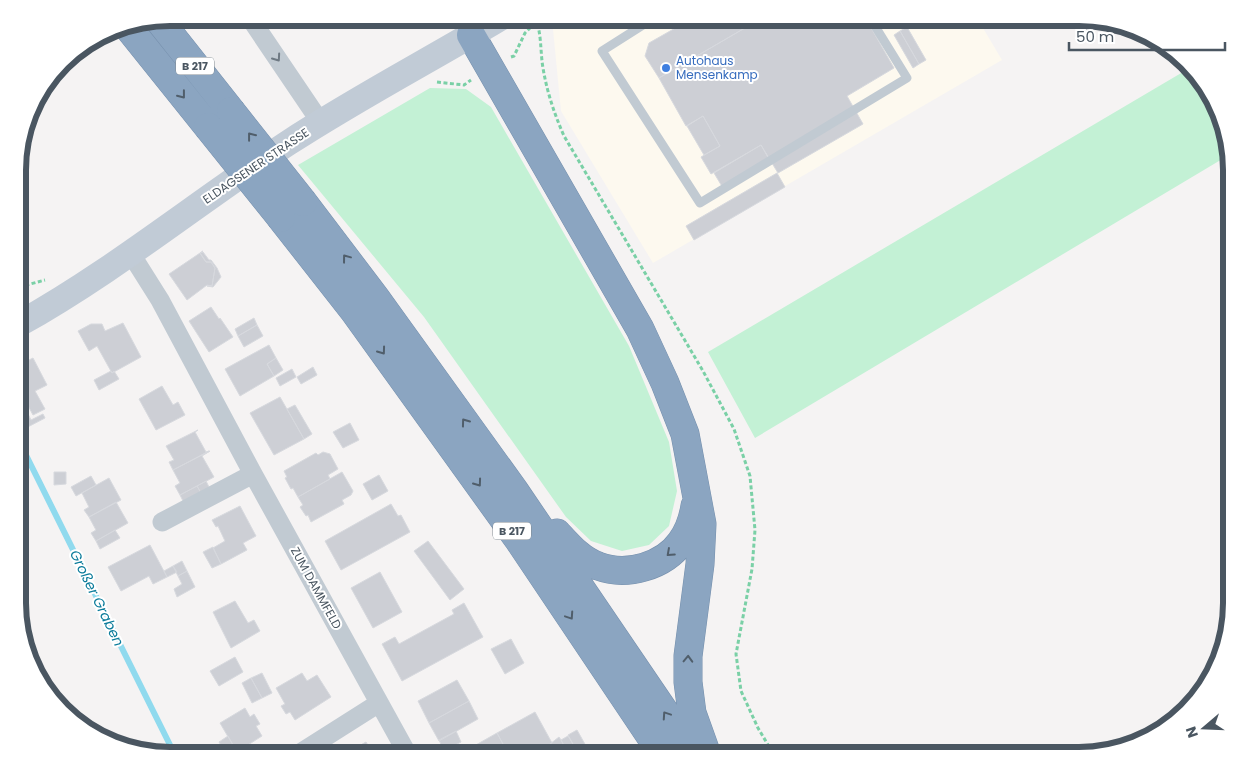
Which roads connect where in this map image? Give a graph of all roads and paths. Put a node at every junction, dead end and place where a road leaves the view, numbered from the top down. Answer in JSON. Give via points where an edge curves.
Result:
{"nodes":[{"id":1,"x":164,"y":26,"type":"edge"},
{"id":2,"x":255,"y":26,"type":"edge"},
{"id":3,"x":486,"y":26,"type":"edge"},
{"id":4,"x":532,"y":26,"type":"edge"},
{"id":5,"x":641,"y":26,"type":"edge"},
{"id":6,"x":875,"y":26,"type":"edge"},
{"id":7,"x":131,"y":32,"type":"edge"},
{"id":8,"x":126,"y":33,"type":"edge"},
{"id":9,"x":471,"y":35,"type":"junction"},
{"id":10,"x":157,"y":63,"type":"junction"},
{"id":11,"x":490,"y":68,"type":"junction"},
{"id":12,"x":321,"y":123,"type":"junction"},
{"id":13,"x":131,"y":254,"type":"junction"},
{"id":14,"x":26,"y":320,"type":"edge"},
{"id":15,"x":253,"y":474,"type":"junction"},
{"id":16,"x":694,"y":478,"type":"junction"},
{"id":17,"x":514,"y":490,"type":"junction"},
{"id":18,"x":162,"y":522,"type":"dead end"},
{"id":19,"x":379,"y":703,"type":"junction"},
{"id":20,"x":657,"y":746,"type":"edge"},
{"id":21,"x":688,"y":746,"type":"edge"},
{"id":22,"x":704,"y":746,"type":"edge"},
{"id":23,"x":311,"y":747,"type":"edge"},
{"id":24,"x":403,"y":747,"type":"edge"}],
"edges":[{"from":17,"to":1,"type":"highway","number":"B 217","one_way":true,"bridge":true,"via":[[375,297]]},
{"from":2,"to":12,"type":"street","one_way":true},
{"from":3,"to":9,"type":"main road","name":"ELDAGSENER STRASSE"},
{"from":4,"to":11,"type":"path","via":[[514,56]]},
{"from":5,"to":6,"type":"lane","via":[[602,51],[700,203],[906,78]]},
{"from":7,"to":10,"type":"highway","number":"B 217"},
{"from":8,"to":10,"type":"highway"},
{"from":9,"to":11,"type":"highway"},
{"from":9,"to":12,"type":"main road","name":"ELDAGSENER STRASSE"},
{"from":10,"to":20,"type":"highway","number":"B 217","one_way":true,"bridge":true,"via":[[354,312],[518,539]]},
{"from":11,"to":16,"type":"highway","via":[[640,329],[685,434]]},
{"from":12,"to":13,"type":"main road","name":"ELDAGSENER STRASSE","via":[[273,153]]},
{"from":13,"to":14,"type":"main road","name":"ELDAGSENER STRASSE"},
{"from":13,"to":15,"type":"street","name":"ZUM DAMMFELD","via":[[160,300]]},
{"from":15,"to":18,"type":"street"},
{"from":15,"to":19,"type":"street","name":"ZUM DAMMFELD"},
{"from":16,"to":17,"type":"highway","one_way":true,"via":[[696,500],[692,523],[681,542],[664,558],[644,568],[621,570],[599,566],[579,556]]},
{"from":22,"to":16,"type":"highway","one_way":true,"via":[[692,713],[688,682],[702,524]]},
{"from":21,"to":17,"type":"highway","number":"B 217","one_way":true},
{"from":19,"to":23,"type":"street"},
{"from":19,"to":24,"type":"street","name":"ZUM DAMMFELD"}]}
